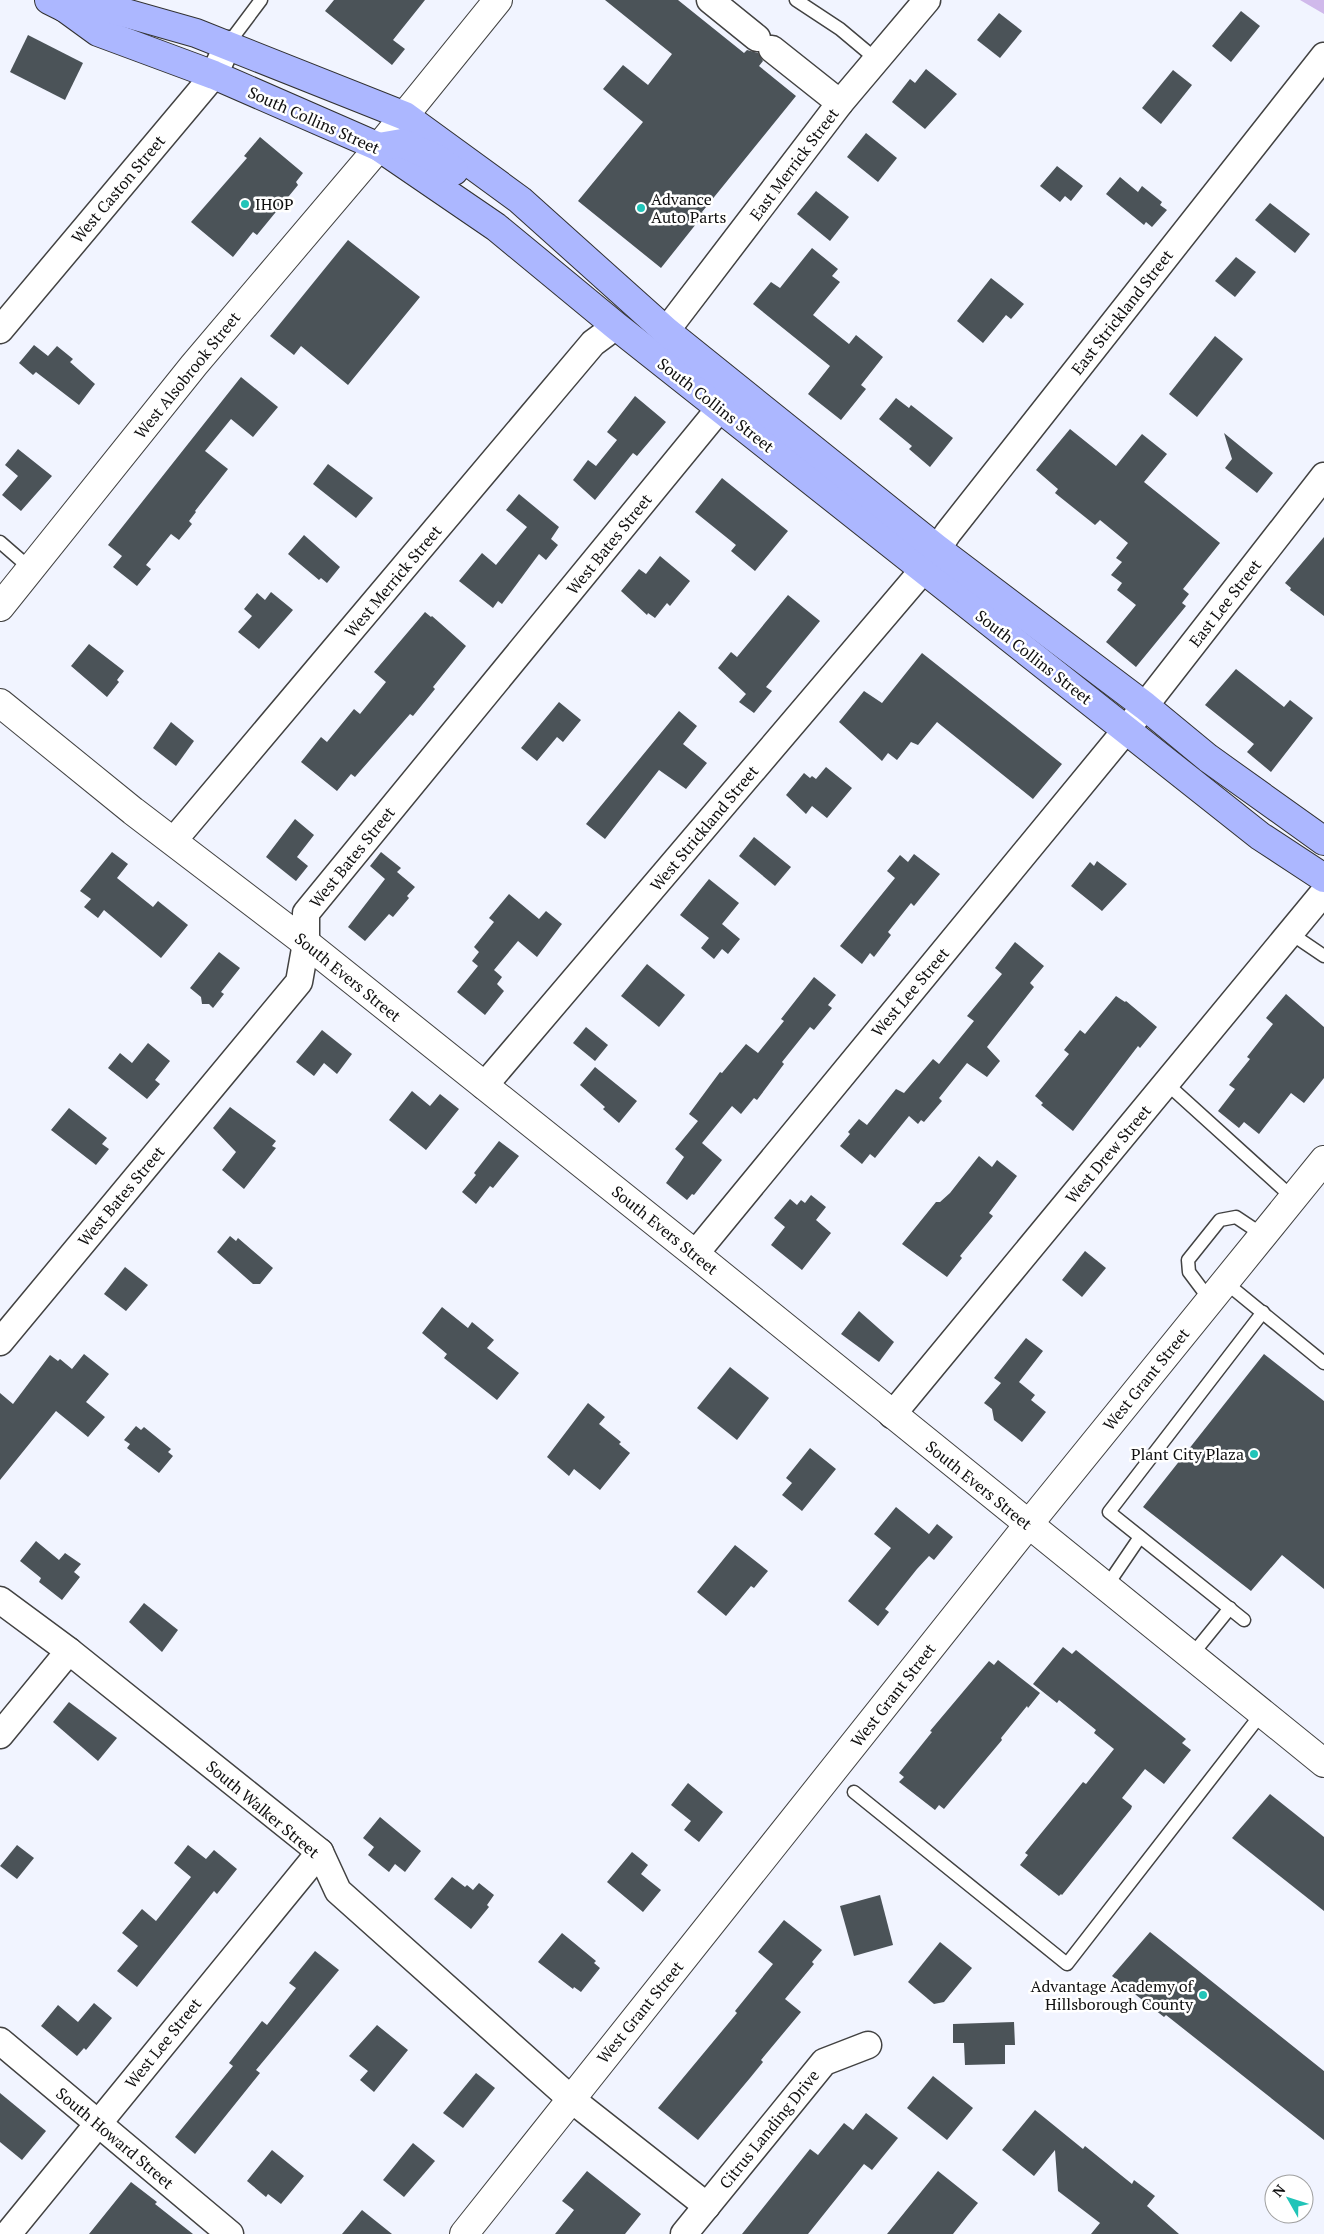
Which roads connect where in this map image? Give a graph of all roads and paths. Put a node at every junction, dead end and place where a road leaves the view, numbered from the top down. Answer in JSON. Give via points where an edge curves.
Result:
{"nodes":[{"id":1,"x":261,"y":0,"type":"edge"},
{"id":2,"x":498,"y":0,"type":"edge"},
{"id":3,"x":710,"y":0,"type":"edge"},
{"id":4,"x":796,"y":0,"type":"edge"},
{"id":5,"x":927,"y":0,"type":"edge"},
{"id":6,"x":57,"y":4,"type":"edge"},
{"id":7,"x":228,"y":44,"type":"junction"},
{"id":8,"x":1324,"y":56,"type":"edge"},
{"id":9,"x":877,"y":60,"type":"junction"},
{"id":10,"x":218,"y":77,"type":"junction"},
{"id":11,"x":840,"y":103,"type":"junction"},
{"id":12,"x":404,"y":116,"type":"junction"},
{"id":13,"x":378,"y":147,"type":"junction"},
{"id":14,"x":558,"y":233,"type":"junction"},
{"id":15,"x":616,"y":326,"type":"junction"},
{"id":16,"x":0,"y":330,"type":"edge"},
{"id":17,"x":666,"y":331,"type":"junction"},
{"id":18,"x":720,"y":408,"type":"junction"},
{"id":19,"x":1324,"y":476,"type":"edge"},
{"id":20,"x":0,"y":542,"type":"edge"},
{"id":21,"x":930,"y":559,"type":"junction"},
{"id":22,"x":31,"y":569,"type":"junction"},
{"id":23,"x":0,"y":608,"type":"edge"},
{"id":24,"x":0,"y":703,"type":"edge"},
{"id":25,"x":1145,"y":706,"type":"junction"},
{"id":26,"x":1126,"y":730,"type":"junction"},
{"id":27,"x":174,"y":840,"type":"junction"},
{"id":28,"x":1324,"y":841,"type":"edge"},
{"id":29,"x":1324,"y":878,"type":"edge"},
{"id":30,"x":1324,"y":892,"type":"edge"},
{"id":31,"x":1290,"y":933,"type":"junction"},
{"id":32,"x":306,"y":943,"type":"junction"},
{"id":33,"x":1324,"y":956,"type":"edge"},
{"id":34,"x":1166,"y":1083,"type":"junction"},
{"id":35,"x":484,"y":1086,"type":"junction"},
{"id":36,"x":1324,"y":1160,"type":"edge"},
{"id":37,"x":1293,"y":1198,"type":"junction"},
{"id":38,"x":1263,"y":1235,"type":"junction"},
{"id":39,"x":695,"y":1254,"type":"junction"},
{"id":40,"x":1218,"y":1291,"type":"junction"},
{"id":41,"x":1263,"y":1312,"type":"junction"},
{"id":42,"x":0,"y":1342,"type":"edge"},
{"id":43,"x":1324,"y":1363,"type":"edge"},
{"id":44,"x":892,"y":1415,"type":"junction"},
{"id":45,"x":1028,"y":1525,"type":"junction"},
{"id":46,"x":1140,"y":1536,"type":"junction"},
{"id":47,"x":1106,"y":1587,"type":"junction"},
{"id":48,"x":0,"y":1600,"type":"edge"},
{"id":49,"x":1230,"y":1608,"type":"junction"},
{"id":50,"x":1244,"y":1620,"type":"dead end"},
{"id":51,"x":69,"y":1651,"type":"junction"},
{"id":52,"x":1191,"y":1656,"type":"junction"},
{"id":53,"x":1262,"y":1713,"type":"junction"},
{"id":54,"x":0,"y":1735,"type":"edge"},
{"id":55,"x":1324,"y":1763,"type":"edge"},
{"id":56,"x":854,"y":1792,"type":"dead end"},
{"id":57,"x":320,"y":1852,"type":"junction"},
{"id":58,"x":0,"y":2041,"type":"edge"},
{"id":59,"x":868,"y":2045,"type":"dead end"},
{"id":60,"x":571,"y":2099,"type":"junction"},
{"id":61,"x":97,"y":2124,"type":"junction"},
{"id":62,"x":707,"y":2206,"type":"junction"},
{"id":63,"x":8,"y":2234,"type":"edge"},
{"id":64,"x":230,"y":2234,"type":"edge"},
{"id":65,"x":464,"y":2234,"type":"edge"},
{"id":66,"x":684,"y":2234,"type":"edge"}],
"edges":[{"from":1,"to":7,"type":"lane"},
{"from":2,"to":12,"type":"street","name":"West Alsobrook Street"},
{"from":3,"to":11,"type":"street"},
{"from":4,"to":9,"type":"lane","via":[[840,28]]},
{"from":5,"to":9,"type":"street","name":"East Merrick Street"},
{"from":6,"to":7,"type":"main road","name":"South Collins Street","via":[[108,8]]},
{"from":6,"to":10,"type":"main road","name":"South Collins Street","via":[[98,32]]},
{"from":7,"to":10,"type":"street","name":"West Caston Street"},
{"from":7,"to":12,"type":"main road","name":"South Collins Street"},
{"from":8,"to":21,"type":"street","name":"East Strickland Street"},
{"from":9,"to":11,"type":"street","name":"East Merrick Street"},
{"from":10,"to":12,"type":"main road","via":[[250,74],[342,115]]},
{"from":10,"to":13,"type":"main road","name":"South Collins Street"},
{"from":10,"to":16,"type":"street","name":"West Caston Street"},
{"from":11,"to":17,"type":"street","name":"East Merrick Street"},
{"from":12,"to":13,"type":"street","name":"West Alsobrook Street"},
{"from":12,"to":14,"type":"main road","name":"South Collins Street","via":[[520,200]]},
{"from":13,"to":14,"type":"main road","via":[[402,143],[437,159],[484,192]]},
{"from":13,"to":15,"type":"main road","name":"South Collins Street","via":[[496,228]]},
{"from":13,"to":22,"type":"street","name":"West Alsobrook Street","via":[[194,365]]},
{"from":14,"to":17,"type":"main road","name":"South Collins Street"},
{"from":15,"to":18,"type":"main road","name":"South Collins Street"},
{"from":15,"to":27,"type":"street","name":"West Merrick Street","via":[[593,343]]},
{"from":17,"to":21,"type":"main road","name":"South Collins Street"},
{"from":18,"to":21,"type":"main road","name":"South Collins Street"},
{"from":18,"to":32,"type":"street","name":"West Bates Street","via":[[306,913]]},
{"from":19,"to":25,"type":"street","name":"East Lee Street"},
{"from":20,"to":22,"type":"lane"},
{"from":21,"to":25,"type":"main road","name":"South Collins Street"},
{"from":21,"to":26,"type":"main road","name":"South Collins Street"},
{"from":21,"to":35,"type":"street","name":"West Strickland Street"},
{"from":22,"to":23,"type":"street","name":"West Alsobrook Street"},
{"from":24,"to":27,"type":"street","name":"South Evers Street"},
{"from":25,"to":26,"type":"street","name":"East Lee Street"},
{"from":25,"to":28,"type":"main road","name":"South Collins Street","via":[[1208,758]]},
{"from":26,"to":29,"type":"main road","name":"South Collins Street","via":[[1260,836]]},
{"from":26,"to":39,"type":"street","name":"West Lee Street"},
{"from":27,"to":32,"type":"street","name":"South Evers Street"},
{"from":30,"to":31,"type":"street","name":"West Drew Street"},
{"from":31,"to":33,"type":"lane"},
{"from":31,"to":34,"type":"street","name":"West Drew Street"},
{"from":32,"to":35,"type":"street","name":"South Evers Street"},
{"from":32,"to":42,"type":"street","name":"West Bates Street","via":[[299,982]]},
{"from":34,"to":37,"type":"lane"},
{"from":34,"to":44,"type":"street","name":"West Drew Street"},
{"from":35,"to":39,"type":"street","name":"South Evers Street"},
{"from":36,"to":37,"type":"street","name":"West Grant Street"},
{"from":37,"to":38,"type":"street","name":"West Grant Street"},
{"from":38,"to":40,"type":"street","name":"West Grant Street"},
{"from":38,"to":40,"type":"lane","via":[[1236,1218],[1220,1220],[1188,1260],[1188,1272]]},
{"from":39,"to":44,"type":"street","name":"South Evers Street"},
{"from":40,"to":41,"type":"lane"},
{"from":40,"to":45,"type":"street","name":"West Grant Street"},
{"from":41,"to":43,"type":"lane"},
{"from":41,"to":46,"type":"lane","via":[[1109,1512]]},
{"from":44,"to":45,"type":"street","name":"South Evers Street"},
{"from":45,"to":47,"type":"street","name":"South Evers Street"},
{"from":45,"to":60,"type":"street","name":"West Grant Street"},
{"from":46,"to":47,"type":"lane"},
{"from":46,"to":49,"type":"lane"},
{"from":47,"to":52,"type":"street","name":"South Evers Street"},
{"from":48,"to":51,"type":"street","name":"South Walker Street"},
{"from":49,"to":50,"type":"lane"},
{"from":49,"to":52,"type":"lane"},
{"from":51,"to":54,"type":"street"},
{"from":51,"to":57,"type":"street","name":"South Walker Street"},
{"from":52,"to":53,"type":"street","name":"South Evers Street"},
{"from":53,"to":55,"type":"street","name":"South Evers Street"},
{"from":53,"to":56,"type":"lane","via":[[1067,1964]]},
{"from":57,"to":60,"type":"street","name":"South Walker Street","via":[[338,1891]]},
{"from":57,"to":61,"type":"street","name":"West Lee Street"},
{"from":58,"to":61,"type":"street","name":"South Howard Street"},
{"from":59,"to":62,"type":"street","name":"Citrus Landing Drive","via":[[824,2062]]},
{"from":60,"to":62,"type":"street","name":"South Walker Street"},
{"from":60,"to":65,"type":"street","name":"West Grant Street"},
{"from":61,"to":63,"type":"street","name":"West Lee Street"},
{"from":61,"to":64,"type":"street","name":"South Howard Street"},
{"from":62,"to":66,"type":"street","name":"Citrus Landing Drive"}]}
